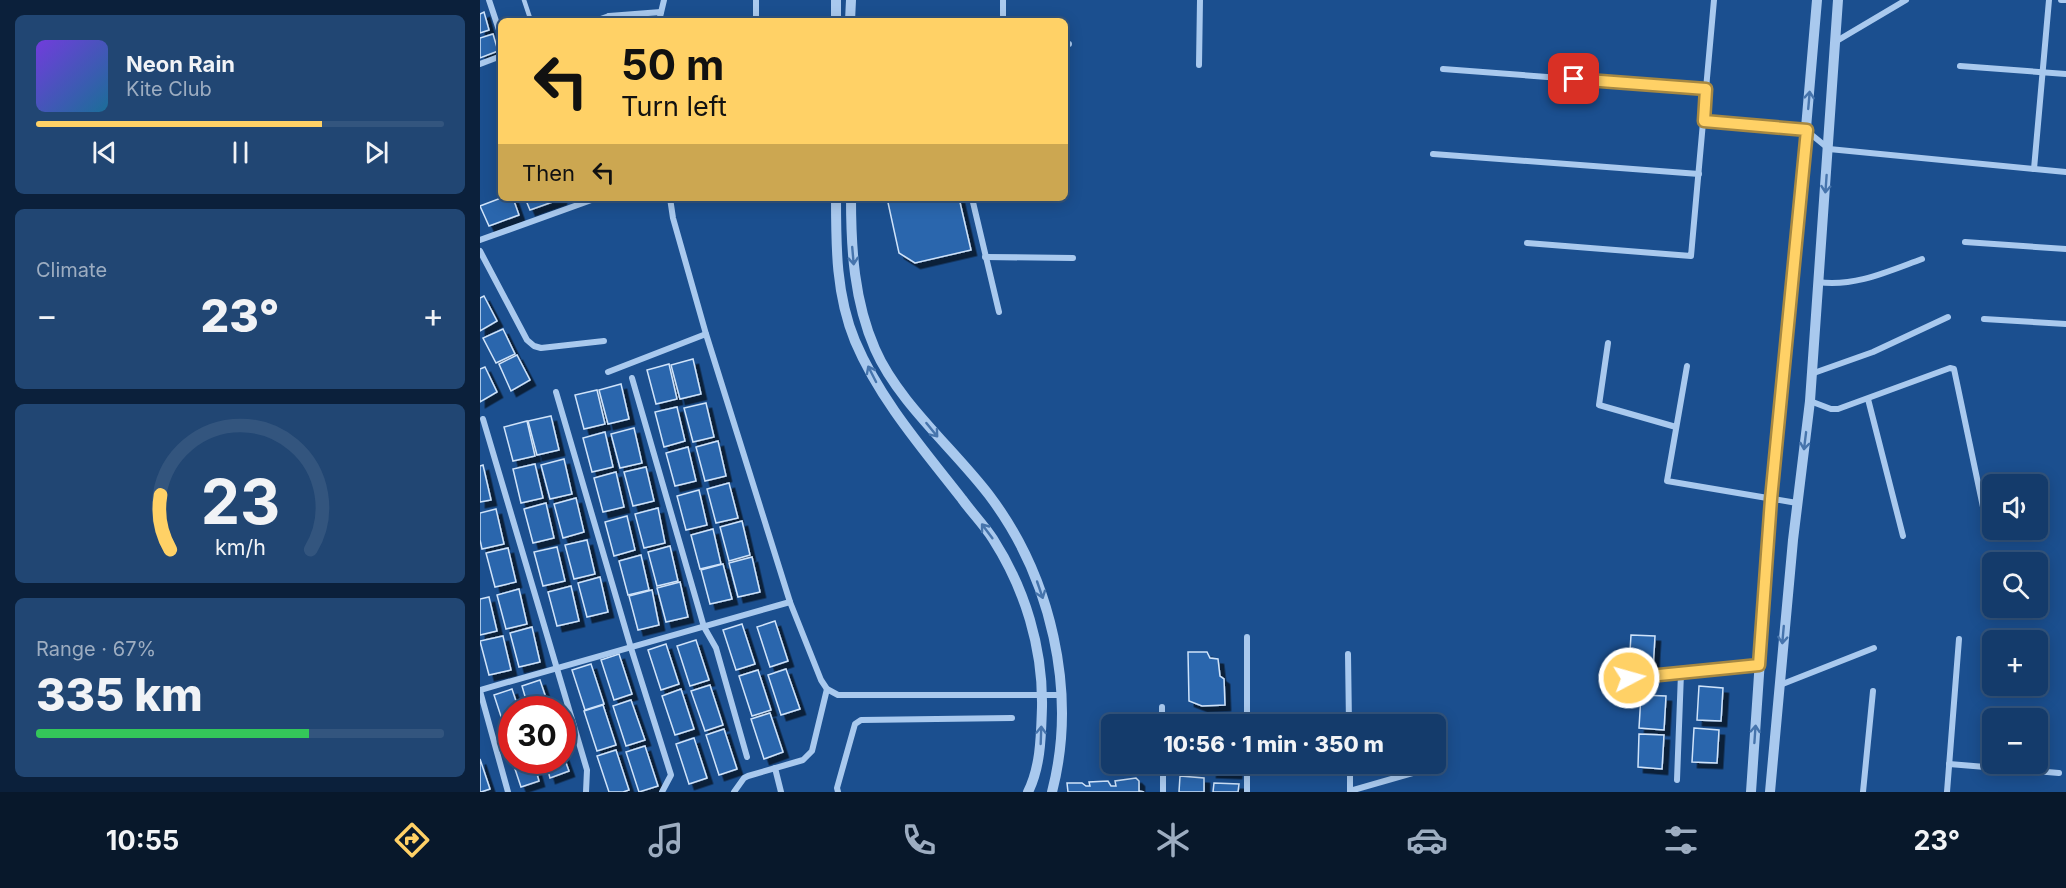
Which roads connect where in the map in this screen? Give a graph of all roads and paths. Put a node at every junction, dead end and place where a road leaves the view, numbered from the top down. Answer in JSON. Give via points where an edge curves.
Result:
{"nodes":[{"id":1,"x":489,"y":0,"type":"edge"},
{"id":2,"x":524,"y":0,"type":"edge"},
{"id":3,"x":664,"y":0,"type":"edge"},
{"id":4,"x":756,"y":0,"type":"edge"},
{"id":5,"x":836,"y":0,"type":"edge"},
{"id":6,"x":850,"y":0,"type":"edge"},
{"id":7,"x":1003,"y":0,"type":"edge"},
{"id":8,"x":1200,"y":0,"type":"edge"},
{"id":9,"x":1714,"y":0,"type":"edge"},
{"id":10,"x":1817,"y":0,"type":"edge"},
{"id":11,"x":1838,"y":0,"type":"edge"},
{"id":12,"x":1905,"y":0,"type":"edge"},
{"id":13,"x":2049,"y":0,"type":"edge"},
{"id":14,"x":2061,"y":0,"type":"edge"},
{"id":15,"x":2066,"y":0,"type":"edge"},
{"id":16,"x":661,"y":12,"type":"junction"},
{"id":17,"x":530,"y":18,"type":"edge"},
{"id":18,"x":618,"y":18,"type":"edge"},
{"id":19,"x":660,"y":18,"type":"edge"},
{"id":20,"x":756,"y":18,"type":"edge"},
{"id":21,"x":836,"y":18,"type":"edge"},
{"id":22,"x":850,"y":18,"type":"edge"},
{"id":23,"x":1003,"y":18,"type":"edge"},
{"id":24,"x":498,"y":27,"type":"edge"},
{"id":25,"x":1834,"y":42,"type":"junction"},
{"id":26,"x":498,"y":58,"type":"edge"},
{"id":27,"x":480,"y":64,"type":"edge"},
{"id":28,"x":1199,"y":65,"type":"dead end"},
{"id":29,"x":1960,"y":66,"type":"dead end"},
{"id":30,"x":1443,"y":69,"type":"dead end"},
{"id":31,"x":2043,"y":72,"type":"junction"},
{"id":32,"x":2066,"y":74,"type":"edge"},
{"id":33,"x":1706,"y":89,"type":"junction"},
{"id":34,"x":1704,"y":121,"type":"junction"},
{"id":35,"x":1807,"y":130,"type":"junction"},
{"id":36,"x":1828,"y":149,"type":"junction"},
{"id":37,"x":1433,"y":154,"type":"dead end"},
{"id":38,"x":2034,"y":169,"type":"junction"},
{"id":39,"x":2066,"y":172,"type":"edge"},
{"id":40,"x":1699,"y":174,"type":"junction"},
{"id":41,"x":589,"y":201,"type":"edge"},
{"id":42,"x":670,"y":201,"type":"edge"},
{"id":43,"x":836,"y":201,"type":"edge"},
{"id":44,"x":851,"y":201,"type":"edge"},
{"id":45,"x":973,"y":201,"type":"edge"},
{"id":46,"x":480,"y":240,"type":"edge"},
{"id":47,"x":1965,"y":242,"type":"dead end"},
{"id":48,"x":1527,"y":243,"type":"dead end"},
{"id":49,"x":2066,"y":249,"type":"edge"},
{"id":50,"x":480,"y":251,"type":"edge"},
{"id":51,"x":985,"y":257,"type":"junction"},
{"id":52,"x":1072,"y":258,"type":"dead end"},
{"id":53,"x":1922,"y":259,"type":"dead end"},
{"id":54,"x":1818,"y":282,"type":"junction"},
{"id":55,"x":999,"y":312,"type":"dead end"},
{"id":56,"x":1948,"y":317,"type":"dead end"},
{"id":57,"x":1984,"y":319,"type":"dead end"},
{"id":58,"x":2066,"y":324,"type":"edge"},
{"id":59,"x":706,"y":334,"type":"junction"},
{"id":60,"x":604,"y":341,"type":"dead end"},
{"id":61,"x":1608,"y":343,"type":"dead end"},
{"id":62,"x":1687,"y":366,"type":"dead end"},
{"id":63,"x":608,"y":372,"type":"dead end"},
{"id":64,"x":1811,"y":374,"type":"junction"},
{"id":65,"x":632,"y":378,"type":"dead end"},
{"id":66,"x":556,"y":392,"type":"dead end"},
{"id":67,"x":1868,"y":399,"type":"junction"},
{"id":68,"x":1810,"y":401,"type":"junction"},
{"id":69,"x":483,"y":419,"type":"dead end"},
{"id":70,"x":1676,"y":427,"type":"junction"},
{"id":71,"x":1771,"y":499,"type":"junction"},
{"id":72,"x":1982,"y":502,"type":"edge"},
{"id":73,"x":1797,"y":503,"type":"junction"},
{"id":74,"x":1904,"y":536,"type":"dead end"},
{"id":75,"x":790,"y":602,"type":"junction"},
{"id":76,"x":704,"y":627,"type":"junction"},
{"id":77,"x":1247,"y":637,"type":"dead end"},
{"id":78,"x":1959,"y":639,"type":"dead end"},
{"id":79,"x":631,"y":648,"type":"junction"},
{"id":80,"x":1874,"y":648,"type":"dead end"},
{"id":81,"x":1348,"y":654,"type":"dead end"},
{"id":82,"x":1759,"y":665,"type":"junction"},
{"id":83,"x":556,"y":669,"type":"junction"},
{"id":84,"x":1680,"y":673,"type":"junction"},
{"id":85,"x":1629,"y":678,"type":"dead end"},
{"id":86,"x":1779,"y":686,"type":"junction"},
{"id":87,"x":827,"y":689,"type":"junction"},
{"id":88,"x":480,"y":691,"type":"edge"},
{"id":89,"x":1873,"y":691,"type":"dead end"},
{"id":90,"x":1042,"y":695,"type":"junction"},
{"id":91,"x":1061,"y":695,"type":"junction"},
{"id":92,"x":1162,"y":707,"type":"dead end"},
{"id":93,"x":1162,"y":714,"type":"edge"},
{"id":94,"x":1247,"y":714,"type":"edge"},
{"id":95,"x":1349,"y":714,"type":"edge"},
{"id":96,"x":1012,"y":718,"type":"dead end"},
{"id":97,"x":747,"y":757,"type":"dead end"},
{"id":98,"x":1949,"y":764,"type":"junction"},
{"id":99,"x":775,"y":768,"type":"junction"},
{"id":100,"x":2059,"y":773,"type":"dead end"},
{"id":101,"x":1163,"y":774,"type":"edge"},
{"id":102,"x":1247,"y":774,"type":"edge"},
{"id":103,"x":1350,"y":774,"type":"edge"},
{"id":104,"x":1408,"y":774,"type":"edge"},
{"id":105,"x":1677,"y":780,"type":"dead end"},
{"id":106,"x":1350,"y":791,"type":"edge"},
{"id":107,"x":507,"y":792,"type":"edge"},
{"id":108,"x":586,"y":792,"type":"edge"},
{"id":109,"x":662,"y":792,"type":"edge"},
{"id":110,"x":734,"y":792,"type":"edge"},
{"id":111,"x":781,"y":792,"type":"edge"},
{"id":112,"x":838,"y":792,"type":"edge"},
{"id":113,"x":1028,"y":792,"type":"edge"},
{"id":114,"x":1052,"y":792,"type":"edge"},
{"id":115,"x":1163,"y":792,"type":"edge"},
{"id":116,"x":1247,"y":792,"type":"edge"},
{"id":117,"x":1751,"y":792,"type":"edge"},
{"id":118,"x":1770,"y":792,"type":"edge"},
{"id":119,"x":1863,"y":792,"type":"edge"},
{"id":120,"x":1947,"y":792,"type":"edge"}],
"edges":[{"from":1,"to":24,"type":"street"},
{"from":2,"to":17,"type":"lane"},
{"from":3,"to":16,"type":"street"},
{"from":4,"to":20,"type":"street"},
{"from":5,"to":21,"type":"street"},
{"from":6,"to":22,"type":"street"},
{"from":7,"to":23,"type":"street"},
{"from":8,"to":28,"type":"street"},
{"from":9,"to":33,"type":"street"},
{"from":35,"to":10,"type":"street","one_way":true},
{"from":11,"to":25,"type":"street"},
{"from":12,"to":25,"type":"street"},
{"from":13,"to":31,"type":"street"},
{"from":14,"to":15,"type":"street"},
{"from":16,"to":18,"type":"street"},
{"from":16,"to":19,"type":"street"},
{"from":25,"to":36,"type":"street"},
{"from":26,"to":27,"type":"street"},
{"from":29,"to":31,"type":"street"},
{"from":30,"to":33,"type":"street"},
{"from":31,"to":32,"type":"street"},
{"from":31,"to":38,"type":"street"},
{"from":33,"to":34,"type":"street"},
{"from":34,"to":35,"type":"street"},
{"from":34,"to":40,"type":"street"},
{"from":35,"to":36,"type":"street"},
{"from":35,"to":71,"type":"street"},
{"from":36,"to":38,"type":"street"},
{"from":36,"to":54,"type":"street","one_way":true},
{"from":37,"to":40,"type":"street"},
{"from":38,"to":39,"type":"street"},
{"from":40,"to":48,"type":"street","via":[[1691,256]]},
{"from":41,"to":46,"type":"street"},
{"from":42,"to":59,"type":"street"},
{"from":90,"to":43,"type":"street","one_way":true,"via":[[1039,651],[1010,568],[992,537],[887,401],[855,341],[842,303],[836,258]]},
{"from":44,"to":91,"type":"street","one_way":true,"via":[[855,281],[875,350],[893,382],[989,495],[1017,537],[1045,605]]},
{"from":45,"to":51,"type":"street"},
{"from":47,"to":49,"type":"street"},
{"from":50,"to":60,"type":"street","via":[[527,340],[534,346]]},
{"from":51,"to":52,"type":"street"},
{"from":51,"to":55,"type":"street"},
{"from":53,"to":54,"type":"street","via":[[1864,279],[1835,285]]},
{"from":54,"to":64,"type":"street"},
{"from":56,"to":64,"type":"street","via":[[1873,352]]},
{"from":57,"to":58,"type":"street"},
{"from":59,"to":63,"type":"street"},
{"from":59,"to":75,"type":"street"},
{"from":61,"to":70,"type":"street","via":[[1599,405]]},
{"from":62,"to":70,"type":"street"},
{"from":64,"to":68,"type":"street"},
{"from":65,"to":76,"type":"street"},
{"from":66,"to":79,"type":"street"},
{"from":67,"to":68,"type":"street","via":[[1831,409]]},
{"from":67,"to":72,"type":"street","via":[[1954,369]]},
{"from":67,"to":74,"type":"street"},
{"from":68,"to":73,"type":"street","one_way":true},
{"from":69,"to":83,"type":"street"},
{"from":70,"to":71,"type":"street","via":[[1667,481]]},
{"from":71,"to":73,"type":"street"},
{"from":71,"to":82,"type":"street"},
{"from":73,"to":86,"type":"street","one_way":true},
{"from":75,"to":76,"type":"street"},
{"from":75,"to":87,"type":"street"},
{"from":76,"to":79,"type":"street"},
{"from":76,"to":97,"type":"street","via":[[716,648]]},
{"from":77,"to":94,"type":"street"},
{"from":78,"to":98,"type":"street"},
{"from":79,"to":83,"type":"street"},
{"from":79,"to":109,"type":"street","via":[[671,775]]},
{"from":80,"to":86,"type":"street"},
{"from":81,"to":95,"type":"street"},
{"from":82,"to":84,"type":"street"},
{"from":117,"to":82,"type":"street","one_way":true},
{"from":83,"to":88,"type":"street"},
{"from":83,"to":108,"type":"street","via":[[587,770]]},
{"from":84,"to":85,"type":"street"},
{"from":84,"to":105,"type":"street"},
{"from":86,"to":118,"type":"street"},
{"from":87,"to":90,"type":"street","via":[[838,695]]},
{"from":87,"to":99,"type":"street","via":[[812,751],[803,760]]},
{"from":88,"to":107,"type":"street"},
{"from":89,"to":119,"type":"street"},
{"from":90,"to":91,"type":"street"},
{"from":113,"to":90,"type":"street","one_way":true,"via":[[1041,745]]},
{"from":91,"to":114,"type":"street","via":[[1058,769]]},
{"from":92,"to":93,"type":"street"},
{"from":96,"to":112,"type":"street","via":[[861,720],[855,724]]},
{"from":98,"to":100,"type":"street"},
{"from":98,"to":120,"type":"street"},
{"from":99,"to":110,"type":"street","via":[[744,778]]},
{"from":99,"to":111,"type":"street"},
{"from":101,"to":115,"type":"street"},
{"from":102,"to":116,"type":"street"},
{"from":103,"to":106,"type":"street"},
{"from":104,"to":106,"type":"street"}]}
